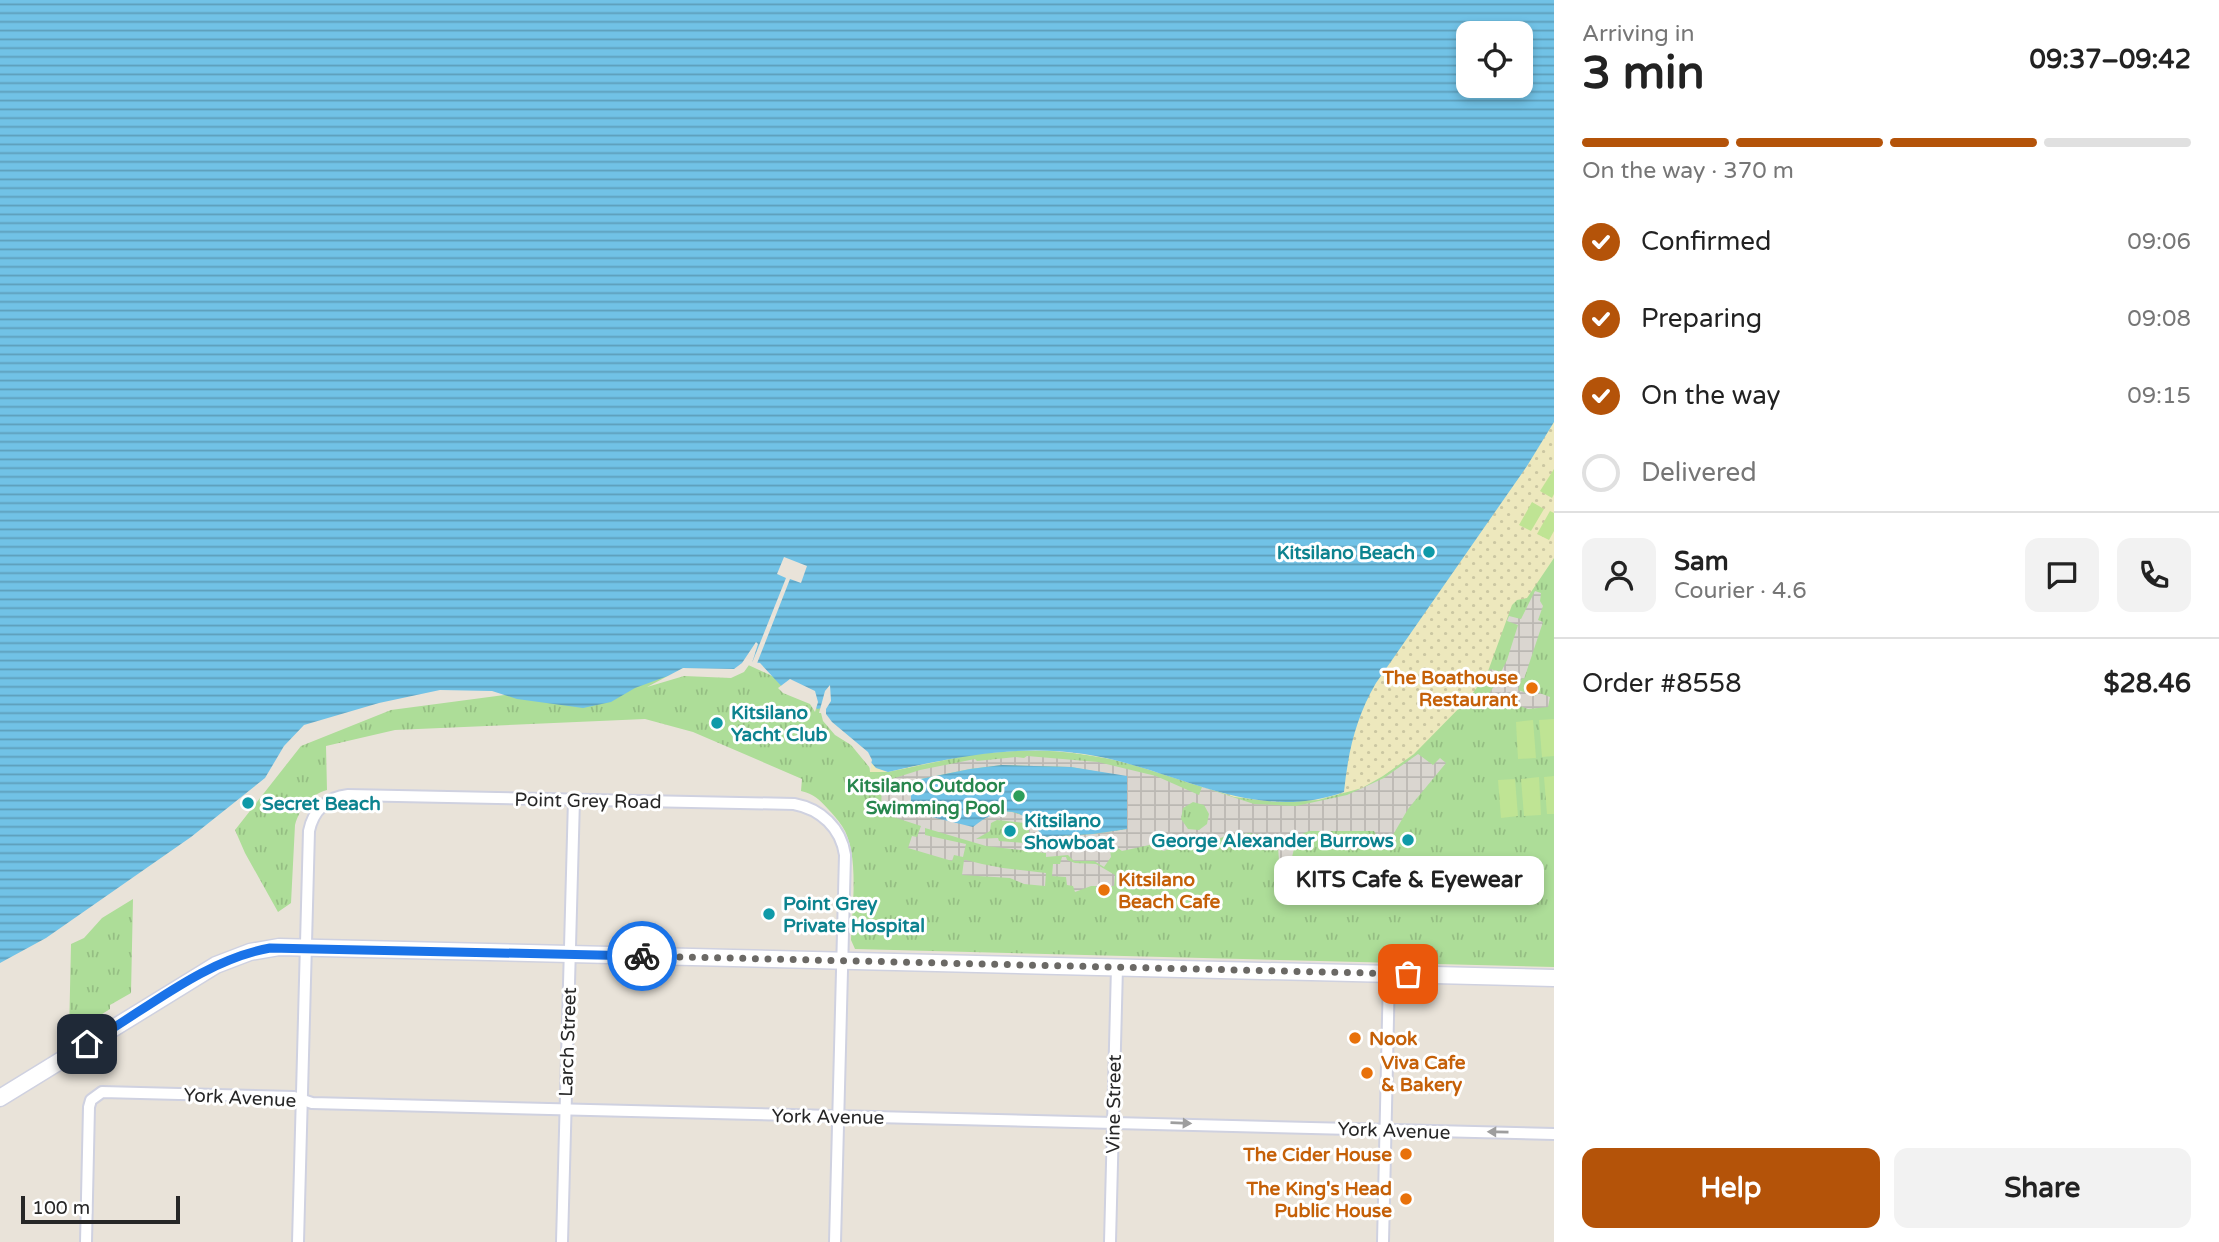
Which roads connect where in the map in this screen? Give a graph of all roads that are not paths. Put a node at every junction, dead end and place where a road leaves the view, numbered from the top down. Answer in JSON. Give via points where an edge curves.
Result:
{"nodes":[{"id":1,"x":574,"y":799,"type":"junction"},
{"id":2,"x":306,"y":948,"type":"junction"},
{"id":3,"x":570,"y":955,"type":"junction"},
{"id":4,"x":842,"y":961,"type":"junction"},
{"id":5,"x":1116,"y":967,"type":"junction"},
{"id":6,"x":1389,"y":974,"type":"junction"},
{"id":7,"x":1554,"y":978,"type":"edge"},
{"id":8,"x":0,"y":1098,"type":"edge"},
{"id":9,"x":303,"y":1100,"type":"junction"},
{"id":10,"x":565,"y":1110,"type":"junction"},
{"id":11,"x":839,"y":1116,"type":"junction"},
{"id":12,"x":1113,"y":1122,"type":"junction"},
{"id":13,"x":1386,"y":1130,"type":"junction"},
{"id":14,"x":1554,"y":1134,"type":"edge"},
{"id":15,"x":86,"y":1242,"type":"edge"},
{"id":16,"x":298,"y":1242,"type":"edge"},
{"id":17,"x":562,"y":1242,"type":"edge"},
{"id":18,"x":835,"y":1242,"type":"edge"},
{"id":19,"x":1110,"y":1242,"type":"edge"},
{"id":20,"x":1383,"y":1242,"type":"edge"}],
"edges":[{"from":1,"to":2,"type":"street","name":"Point Grey Road","via":[[336,796],[323,805],[309,831]]},
{"from":1,"to":3,"type":"street","name":"Larch Street"},
{"from":1,"to":4,"type":"street","name":"Point Grey Road","via":[[794,804],[811,809],[838,832],[845,855]]},
{"from":2,"to":3,"type":"main road"},
{"from":2,"to":8,"type":"main road","via":[[258,950],[216,965]]},
{"from":2,"to":9,"type":"street"},
{"from":3,"to":4,"type":"main road"},
{"from":3,"to":10,"type":"street","name":"Larch Street"},
{"from":4,"to":5,"type":"main road"},
{"from":4,"to":11,"type":"street"},
{"from":5,"to":6,"type":"main road"},
{"from":5,"to":12,"type":"street","name":"Vine Street"},
{"from":6,"to":7,"type":"main road"},
{"from":6,"to":13,"type":"street"},
{"from":9,"to":10,"type":"street","name":"York Avenue"},
{"from":9,"to":15,"type":"street","name":"York Avenue","via":[[102,1092],[89,1107]]},
{"from":9,"to":16,"type":"street"},
{"from":10,"to":11,"type":"street","name":"York Avenue"},
{"from":10,"to":17,"type":"street","name":"Larch Street"},
{"from":11,"to":12,"type":"street","name":"York Avenue"},
{"from":11,"to":18,"type":"street"},
{"from":12,"to":13,"type":"street","name":"York Avenue","one_way":true},
{"from":12,"to":19,"type":"street","name":"Vine Street"},
{"from":14,"to":13,"type":"street","name":"York Avenue","one_way":true},
{"from":13,"to":20,"type":"street"}]}
